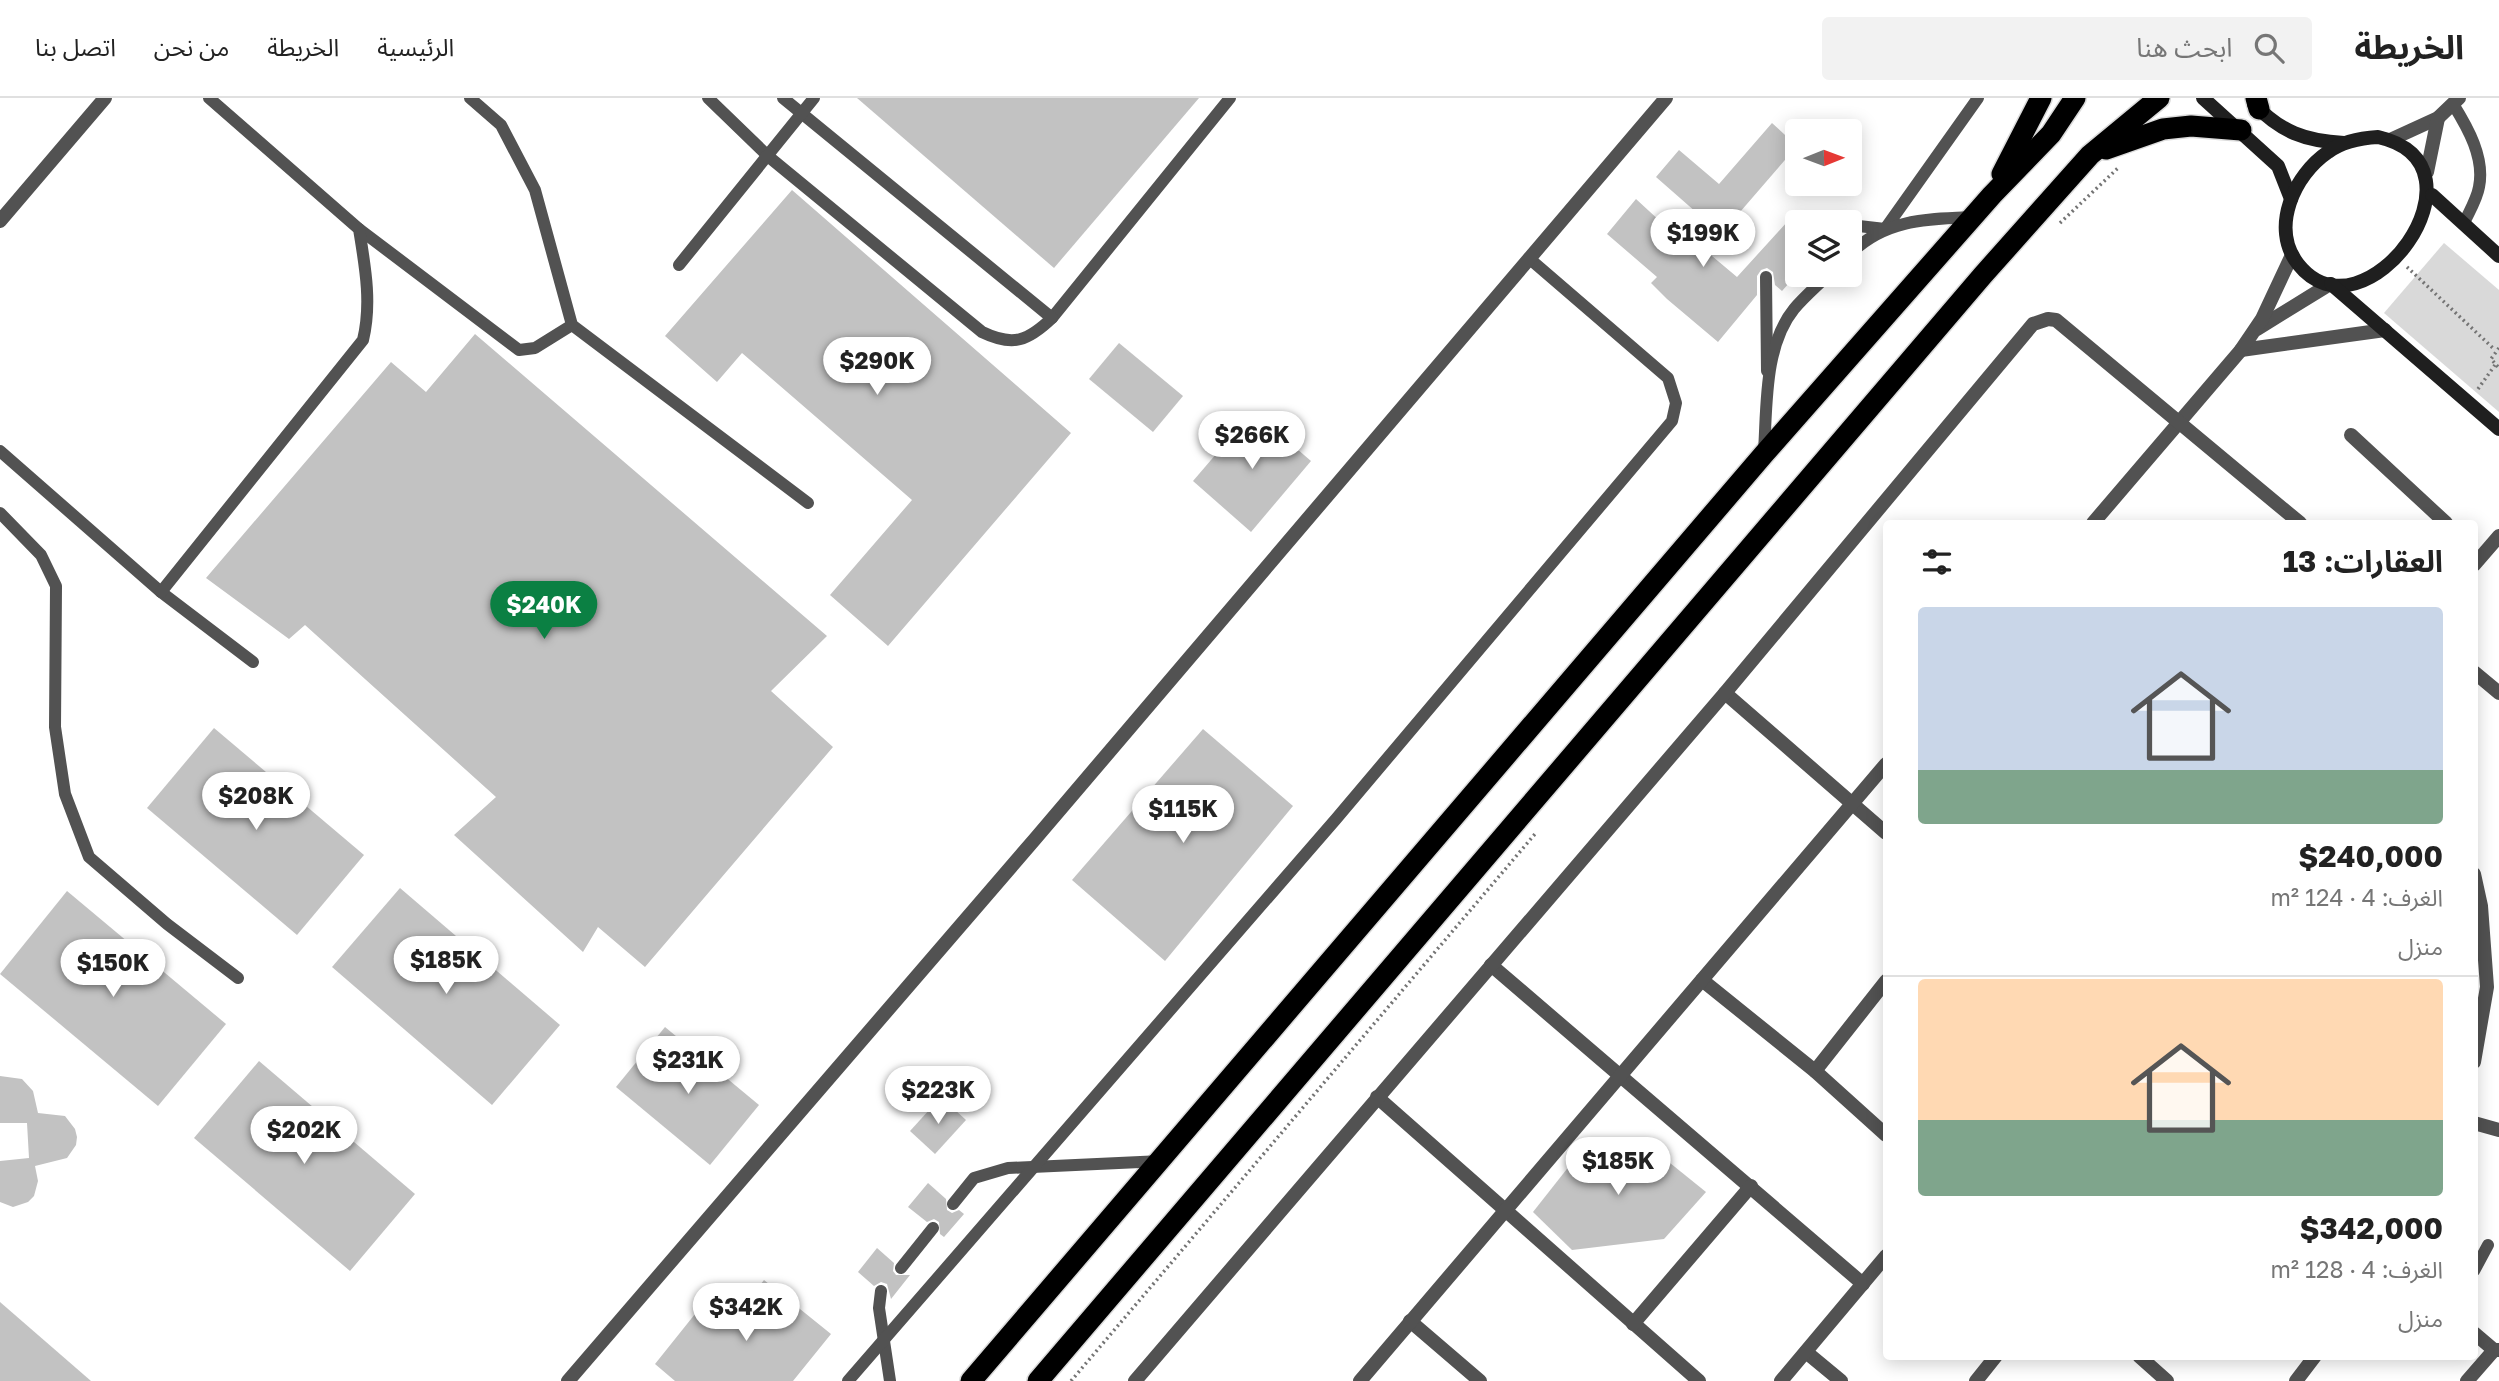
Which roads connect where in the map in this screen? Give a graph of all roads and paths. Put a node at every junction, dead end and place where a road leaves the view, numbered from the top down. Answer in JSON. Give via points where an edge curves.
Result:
{"nodes":[{"id":1,"x":105,"y":98,"type":"edge"},
{"id":2,"x":209,"y":98,"type":"edge"},
{"id":3,"x":470,"y":98,"type":"edge"},
{"id":4,"x":708,"y":98,"type":"edge"},
{"id":5,"x":783,"y":98,"type":"edge"},
{"id":6,"x":814,"y":98,"type":"edge"},
{"id":7,"x":1230,"y":98,"type":"edge"},
{"id":8,"x":1666,"y":98,"type":"edge"},
{"id":9,"x":1978,"y":98,"type":"edge"},
{"id":10,"x":2040,"y":98,"type":"edge"},
{"id":11,"x":2075,"y":98,"type":"edge"},
{"id":12,"x":2159,"y":98,"type":"edge"},
{"id":13,"x":2203,"y":98,"type":"edge"},
{"id":14,"x":2456,"y":101,"type":"edge"},
{"id":15,"x":2255,"y":102,"type":"edge"},
{"id":16,"x":801,"y":112,"type":"junction"},
{"id":17,"x":2438,"y":118,"type":"junction"},
{"id":18,"x":2241,"y":130,"type":"junction"},
{"id":19,"x":2390,"y":140,"type":"junction"},
{"id":20,"x":2345,"y":143,"type":"junction"},
{"id":21,"x":2090,"y":155,"type":"junction"},
{"id":22,"x":769,"y":157,"type":"junction"},
{"id":23,"x":2121,"y":165,"type":"dead end"},
{"id":24,"x":2427,"y":172,"type":"junction"},
{"id":25,"x":1992,"y":195,"type":"junction"},
{"id":26,"x":2432,"y":195,"type":"junction"},
{"id":27,"x":2291,"y":199,"type":"junction"},
{"id":28,"x":1974,"y":217,"type":"junction"},
{"id":29,"x":0,"y":221,"type":"edge"},
{"id":30,"x":2464,"y":223,"type":"junction"},
{"id":31,"x":1862,"y":226,"type":"edge"},
{"id":32,"x":359,"y":229,"type":"junction"},
{"id":33,"x":1885,"y":229,"type":"junction"},
{"id":34,"x":2052,"y":231,"type":"dead end"},
{"id":35,"x":1862,"y":242,"type":"edge"},
{"id":36,"x":2292,"y":255,"type":"junction"},
{"id":37,"x":2499,"y":256,"type":"edge"},
{"id":38,"x":2398,"y":259,"type":"junction"},
{"id":39,"x":1531,"y":260,"type":"junction"},
{"id":40,"x":679,"y":265,"type":"dead end"},
{"id":41,"x":1766,"y":277,"type":"dead end"},
{"id":42,"x":2330,"y":284,"type":"junction"},
{"id":43,"x":1816,"y":287,"type":"edge"},
{"id":44,"x":1052,"y":318,"type":"junction"},
{"id":45,"x":572,"y":324,"type":"junction"},
{"id":46,"x":2385,"y":330,"type":"junction"},
{"id":47,"x":2252,"y":332,"type":"junction"},
{"id":48,"x":2497,"y":349,"type":"edge"},
{"id":49,"x":2241,"y":350,"type":"junction"},
{"id":50,"x":2497,"y":366,"type":"edge"},
{"id":51,"x":1768,"y":395,"type":"junction"},
{"id":52,"x":2469,"y":402,"type":"junction"},
{"id":53,"x":2179,"y":421,"type":"junction"},
{"id":54,"x":2499,"y":429,"type":"edge"},
{"id":55,"x":2351,"y":435,"type":"dead end"},
{"id":56,"x":0,"y":451,"type":"edge"},
{"id":57,"x":1764,"y":454,"type":"junction"},
{"id":58,"x":808,"y":503,"type":"dead end"},
{"id":59,"x":0,"y":513,"type":"edge"},
{"id":60,"x":2096,"y":520,"type":"edge"},
{"id":61,"x":2296,"y":520,"type":"edge"},
{"id":62,"x":2443,"y":520,"type":"edge"},
{"id":63,"x":2499,"y":536,"type":"edge"},
{"id":64,"x":2478,"y":556,"type":"edge"},
{"id":65,"x":161,"y":592,"type":"junction"},
{"id":66,"x":253,"y":662,"type":"dead end"},
{"id":67,"x":2478,"y":675,"type":"edge"},
{"id":68,"x":1725,"y":693,"type":"junction"},
{"id":69,"x":2499,"y":693,"type":"edge"},
{"id":70,"x":1883,"y":768,"type":"edge"},
{"id":71,"x":1853,"y":803,"type":"junction"},
{"id":72,"x":1541,"y":827,"type":"dead end"},
{"id":73,"x":1883,"y":830,"type":"edge"},
{"id":74,"x":2478,"y":892,"type":"edge"},
{"id":75,"x":1491,"y":965,"type":"junction"},
{"id":76,"x":238,"y":978,"type":"dead end"},
{"id":77,"x":1702,"y":980,"type":"junction"},
{"id":78,"x":1883,"y":985,"type":"edge"},
{"id":79,"x":2493,"y":987,"type":"edge"},
{"id":80,"x":2478,"y":1020,"type":"edge"},
{"id":81,"x":1815,"y":1072,"type":"junction"},
{"id":82,"x":1621,"y":1077,"type":"junction"},
{"id":83,"x":1377,"y":1097,"type":"junction"},
{"id":84,"x":2478,"y":1125,"type":"edge"},
{"id":85,"x":2499,"y":1130,"type":"edge"},
{"id":86,"x":1883,"y":1132,"type":"edge"},
{"id":87,"x":1162,"y":1161,"type":"junction"},
{"id":88,"x":1034,"y":1164,"type":"junction"},
{"id":89,"x":1751,"y":1186,"type":"junction"},
{"id":90,"x":953,"y":1204,"type":"dead end"},
{"id":91,"x":1505,"y":1211,"type":"junction"},
{"id":92,"x":933,"y":1228,"type":"dead end"},
{"id":93,"x":2488,"y":1245,"type":"dead end"},
{"id":94,"x":1883,"y":1260,"type":"edge"},
{"id":95,"x":2478,"y":1263,"type":"edge"},
{"id":96,"x":901,"y":1268,"type":"dead end"},
{"id":97,"x":1863,"y":1284,"type":"junction"},
{"id":98,"x":881,"y":1292,"type":"dead end"},
{"id":99,"x":1410,"y":1321,"type":"junction"},
{"id":100,"x":1633,"y":1324,"type":"junction"},
{"id":101,"x":2478,"y":1336,"type":"edge"},
{"id":102,"x":884,"y":1338,"type":"junction"},
{"id":103,"x":2497,"y":1350,"type":"edge"},
{"id":104,"x":1806,"y":1352,"type":"junction"},
{"id":105,"x":1993,"y":1360,"type":"edge"},
{"id":106,"x":2149,"y":1360,"type":"edge"},
{"id":107,"x":2312,"y":1360,"type":"edge"},
{"id":108,"x":568,"y":1381,"type":"edge"},
{"id":109,"x":848,"y":1381,"type":"edge"},
{"id":110,"x":890,"y":1381,"type":"edge"},
{"id":111,"x":971,"y":1381,"type":"edge"},
{"id":112,"x":1038,"y":1381,"type":"edge"},
{"id":113,"x":1070,"y":1381,"type":"edge"},
{"id":114,"x":1135,"y":1381,"type":"edge"},
{"id":115,"x":1360,"y":1381,"type":"edge"},
{"id":116,"x":1480,"y":1381,"type":"edge"},
{"id":117,"x":1699,"y":1381,"type":"edge"},
{"id":118,"x":1782,"y":1381,"type":"edge"},
{"id":119,"x":1841,"y":1381,"type":"edge"},
{"id":120,"x":1976,"y":1381,"type":"edge"},
{"id":121,"x":2167,"y":1381,"type":"edge"},
{"id":122,"x":2295,"y":1381,"type":"edge"},
{"id":123,"x":2467,"y":1381,"type":"edge"}],
"edges":[{"from":1,"to":29,"type":"street"},
{"from":2,"to":32,"type":"lane"},
{"from":3,"to":45,"type":"lane","via":[[501,125],[535,190]]},
{"from":4,"to":22,"type":"lane"},
{"from":5,"to":16,"type":"lane"},
{"from":6,"to":16,"type":"lane"},
{"from":7,"to":44,"type":"lane"},
{"from":8,"to":39,"type":"street"},
{"from":9,"to":33,"type":"lane"},
{"from":10,"to":25,"type":"highway"},
{"from":11,"to":25,"type":"highway","via":[[2051,134]]},
{"from":12,"to":21,"type":"highway"},
{"from":13,"to":18,"type":"street"},
{"from":14,"to":17,"type":"street"},
{"from":14,"to":30,"type":"lane","via":[[2478,161],[2479,187]]},
{"from":15,"to":20,"type":"street","via":[[2271,122],[2302,139]]},
{"from":16,"to":22,"type":"lane"},
{"from":16,"to":44,"type":"lane"},
{"from":17,"to":19,"type":"street"},
{"from":17,"to":24,"type":"street"},
{"from":18,"to":21,"type":"highway","via":[[2190,125],[2163,129]]},
{"from":18,"to":27,"type":"street","via":[[2278,166]]},
{"from":19,"to":20,"type":"street","via":[[2366,138]]},
{"from":19,"to":24,"type":"street","via":[[2412,152]]},
{"from":20,"to":27,"type":"street","via":[[2312,165]]},
{"from":21,"to":112,"type":"highway"},
{"from":22,"to":40,"type":"lane"},
{"from":22,"to":44,"type":"lane","via":[[982,332],[1001,341],[1021,341]]},
{"from":23,"to":34,"type":"path"},
{"from":24,"to":26,"type":"street"},
{"from":25,"to":28,"type":"highway"},
{"from":26,"to":30,"type":"street"},
{"from":26,"to":38,"type":"street","via":[[2420,230]]},
{"from":27,"to":36,"type":"street","via":[[2286,223]]},
{"from":28,"to":33,"type":"lane","via":[[1911,220]]},
{"from":28,"to":57,"type":"highway"},
{"from":30,"to":37,"type":"street"},
{"from":31,"to":33,"type":"lane"},
{"from":32,"to":45,"type":"lane","via":[[519,350],[535,348]]},
{"from":32,"to":65,"type":"lane","via":[[368,292],[363,340]]},
{"from":33,"to":35,"type":"lane"},
{"from":36,"to":42,"type":"street","via":[[2308,274]]},
{"from":36,"to":47,"type":"street"},
{"from":38,"to":42,"type":"street","via":[[2363,281]]},
{"from":38,"to":48,"type":"path"},
{"from":39,"to":88,"type":"lane","via":[[1668,378],[1676,403],[1672,421],[1336,819]]},
{"from":39,"to":108,"type":"street"},
{"from":41,"to":51,"type":"lane"},
{"from":42,"to":46,"type":"street"},
{"from":42,"to":47,"type":"street"},
{"from":43,"to":51,"type":"lane","via":[[1793,310],[1779,335]]},
{"from":45,"to":58,"type":"lane"},
{"from":46,"to":49,"type":"street"},
{"from":46,"to":52,"type":"street"},
{"from":47,"to":49,"type":"street"},
{"from":48,"to":50,"type":"path","via":[[2491,359]]},
{"from":49,"to":53,"type":"street"},
{"from":50,"to":52,"type":"path"},
{"from":51,"to":57,"type":"lane"},
{"from":52,"to":54,"type":"street"},
{"from":53,"to":60,"type":"street"},
{"from":53,"to":61,"type":"street"},
{"from":53,"to":68,"type":"street","via":[[2056,320],[2033,324]]},
{"from":55,"to":62,"type":"street"},
{"from":56,"to":65,"type":"lane"},
{"from":57,"to":87,"type":"highway"},
{"from":59,"to":76,"type":"lane","via":[[41,555],[56,586],[55,727],[65,794],[89,857]]},
{"from":63,"to":64,"type":"street"},
{"from":65,"to":66,"type":"lane"},
{"from":67,"to":69,"type":"street"},
{"from":68,"to":71,"type":"street"},
{"from":68,"to":75,"type":"street"},
{"from":70,"to":71,"type":"street"},
{"from":71,"to":73,"type":"street"},
{"from":71,"to":77,"type":"street"},
{"from":72,"to":113,"type":"path"},
{"from":74,"to":79,"type":"street"},
{"from":75,"to":82,"type":"street"},
{"from":75,"to":83,"type":"street"},
{"from":77,"to":81,"type":"street"},
{"from":77,"to":82,"type":"street"},
{"from":78,"to":81,"type":"street"},
{"from":79,"to":80,"type":"street"},
{"from":81,"to":86,"type":"street"},
{"from":82,"to":89,"type":"street"},
{"from":82,"to":91,"type":"street"},
{"from":83,"to":91,"type":"street"},
{"from":83,"to":114,"type":"street"},
{"from":84,"to":85,"type":"street"},
{"from":87,"to":88,"type":"lane"},
{"from":87,"to":111,"type":"highway"},
{"from":88,"to":90,"type":"lane","via":[[974,1178]]},
{"from":88,"to":102,"type":"lane"},
{"from":89,"to":97,"type":"street"},
{"from":89,"to":100,"type":"street"},
{"from":91,"to":99,"type":"street"},
{"from":91,"to":100,"type":"street"},
{"from":92,"to":96,"type":"lane"},
{"from":93,"to":95,"type":"lane"},
{"from":94,"to":97,"type":"street"},
{"from":97,"to":104,"type":"street"},
{"from":98,"to":102,"type":"lane"},
{"from":99,"to":115,"type":"street"},
{"from":99,"to":116,"type":"street"},
{"from":100,"to":117,"type":"street"},
{"from":101,"to":103,"type":"street"},
{"from":102,"to":109,"type":"lane"},
{"from":102,"to":110,"type":"lane"},
{"from":103,"to":123,"type":"street"},
{"from":104,"to":118,"type":"street"},
{"from":104,"to":119,"type":"street"},
{"from":105,"to":120,"type":"street"},
{"from":106,"to":121,"type":"street"},
{"from":107,"to":122,"type":"street"}]}
